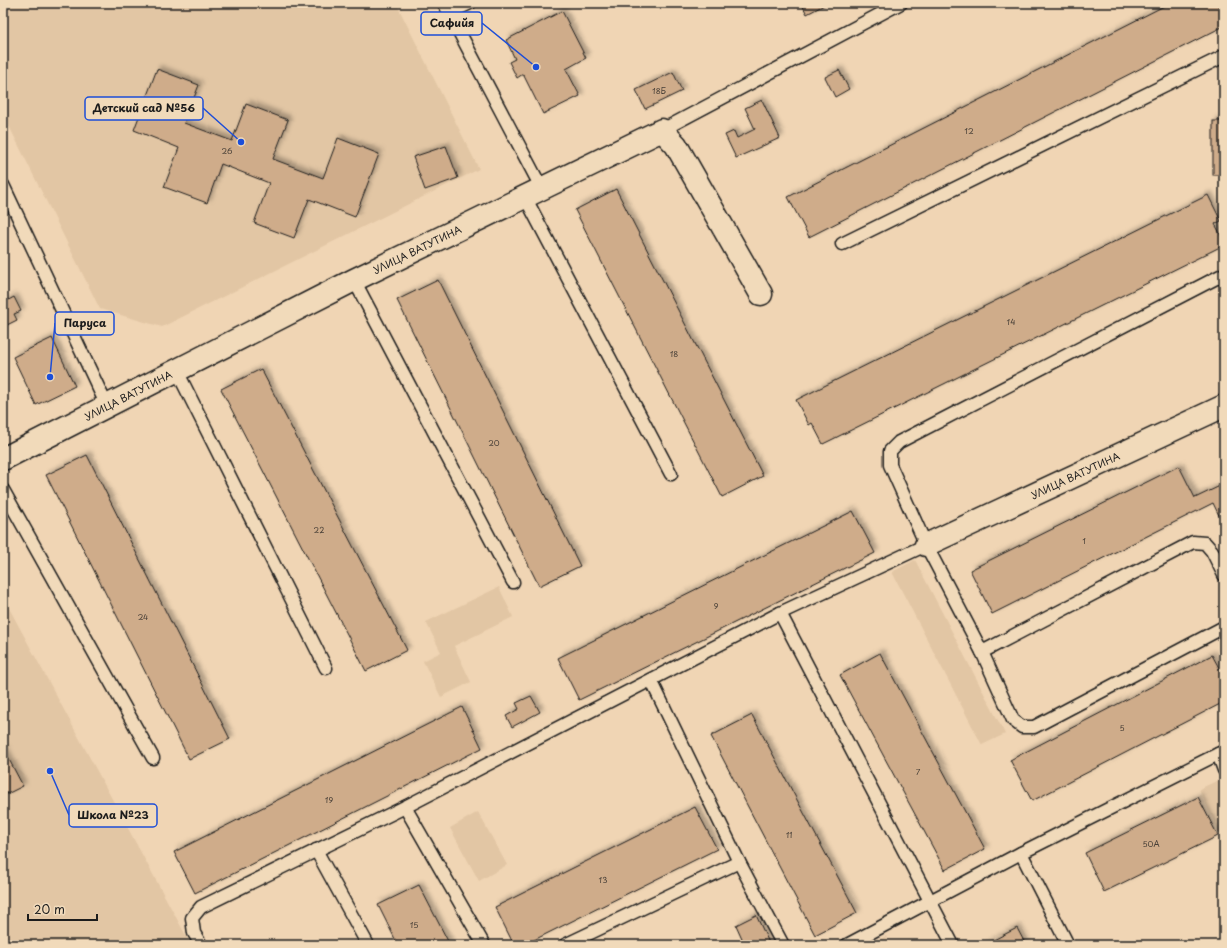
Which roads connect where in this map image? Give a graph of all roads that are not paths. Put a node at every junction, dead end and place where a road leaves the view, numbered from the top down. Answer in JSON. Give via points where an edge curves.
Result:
{"nodes":[{"id":1,"x":470,"y":3,"type":"edge"},
{"id":2,"x":901,"y":3,"type":"edge"},
{"id":3,"x":447,"y":8,"type":"edge"},
{"id":4,"x":1224,"y":56,"type":"edge"},
{"id":5,"x":662,"y":130,"type":"junction"},
{"id":6,"x":4,"y":190,"type":"edge"},
{"id":7,"x":533,"y":193,"type":"junction"},
{"id":8,"x":842,"y":244,"type":"dead end"},
{"id":9,"x":1224,"y":274,"type":"edge"},
{"id":10,"x":354,"y":280,"type":"junction"},
{"id":11,"x":761,"y":294,"type":"dead end"},
{"id":12,"x":177,"y":371,"type":"junction"},
{"id":13,"x":107,"y":406,"type":"junction"},
{"id":14,"x":1224,"y":406,"type":"edge"},
{"id":15,"x":3,"y":459,"type":"edge"},
{"id":16,"x":671,"y":474,"type":"dead end"},
{"id":17,"x":3,"y":490,"type":"edge"},
{"id":18,"x":926,"y":545,"type":"junction"},
{"id":19,"x":1224,"y":575,"type":"edge"},
{"id":20,"x":513,"y":582,"type":"dead end"},
{"id":21,"x":780,"y":613,"type":"junction"},
{"id":22,"x":1224,"y":627,"type":"edge"},
{"id":23,"x":982,"y":652,"type":"junction"},
{"id":24,"x":326,"y":668,"type":"dead end"},
{"id":25,"x":651,"y":680,"type":"junction"},
{"id":26,"x":1221,"y":753,"type":"edge"},
{"id":27,"x":153,"y":758,"type":"dead end"},
{"id":28,"x":1224,"y":770,"type":"edge"},
{"id":29,"x":405,"y":807,"type":"junction"},
{"id":30,"x":316,"y":850,"type":"junction"},
{"id":31,"x":1021,"y":853,"type":"junction"},
{"id":32,"x":739,"y":862,"type":"junction"},
{"id":33,"x":931,"y":900,"type":"junction"},
{"id":34,"x":201,"y":945,"type":"edge"},
{"id":35,"x":368,"y":945,"type":"edge"},
{"id":36,"x":484,"y":945,"type":"edge"},
{"id":37,"x":565,"y":945,"type":"edge"},
{"id":38,"x":783,"y":945,"type":"edge"},
{"id":39,"x":847,"y":945,"type":"edge"},
{"id":40,"x":953,"y":945,"type":"edge"},
{"id":41,"x":1068,"y":945,"type":"edge"}],
"edges":[{"from":1,"to":3,"type":"lane"},
{"from":2,"to":5,"type":"lane"},
{"from":3,"to":7,"type":"lane"},
{"from":4,"to":8,"type":"lane"},
{"from":5,"to":7,"type":"street","name":"УЛИЦА ВАТУТИНА"},
{"from":5,"to":11,"type":"street","via":[[676,145]]},
{"from":6,"to":13,"type":"lane"},
{"from":7,"to":10,"type":"street","name":"УЛИЦА ВАТУТИНА"},
{"from":7,"to":16,"type":"lane"},
{"from":9,"to":18,"type":"lane","via":[[899,442],[890,451],[890,465]]},
{"from":10,"to":12,"type":"street","name":"УЛИЦА ВАТУТИНА"},
{"from":10,"to":20,"type":"lane"},
{"from":12,"to":13,"type":"street","name":"УЛИЦА ВАТУТИНА"},
{"from":12,"to":24,"type":"lane"},
{"from":13,"to":15,"type":"street","name":"УЛИЦА ВАТУТИНА"},
{"from":14,"to":18,"type":"street","name":"УЛИЦА ВАТУТИНА"},
{"from":17,"to":27,"type":"lane"},
{"from":18,"to":21,"type":"lane"},
{"from":18,"to":23,"type":"lane"},
{"from":19,"to":23,"type":"lane","via":[[1205,543],[1193,542]]},
{"from":21,"to":25,"type":"lane"},
{"from":21,"to":33,"type":"lane"},
{"from":22,"to":23,"type":"lane","via":[[1034,727],[1022,727],[1013,720]]},
{"from":25,"to":29,"type":"lane"},
{"from":25,"to":32,"type":"lane"},
{"from":26,"to":28,"type":"lane"},
{"from":26,"to":31,"type":"lane"},
{"from":29,"to":30,"type":"lane"},
{"from":29,"to":36,"type":"lane"},
{"from":30,"to":34,"type":"lane","via":[[201,907],[192,918],[194,933]]},
{"from":30,"to":35,"type":"lane"},
{"from":31,"to":33,"type":"lane"},
{"from":31,"to":41,"type":"lane"},
{"from":32,"to":37,"type":"lane"},
{"from":32,"to":38,"type":"lane"},
{"from":33,"to":39,"type":"lane"},
{"from":33,"to":40,"type":"lane"}]}
